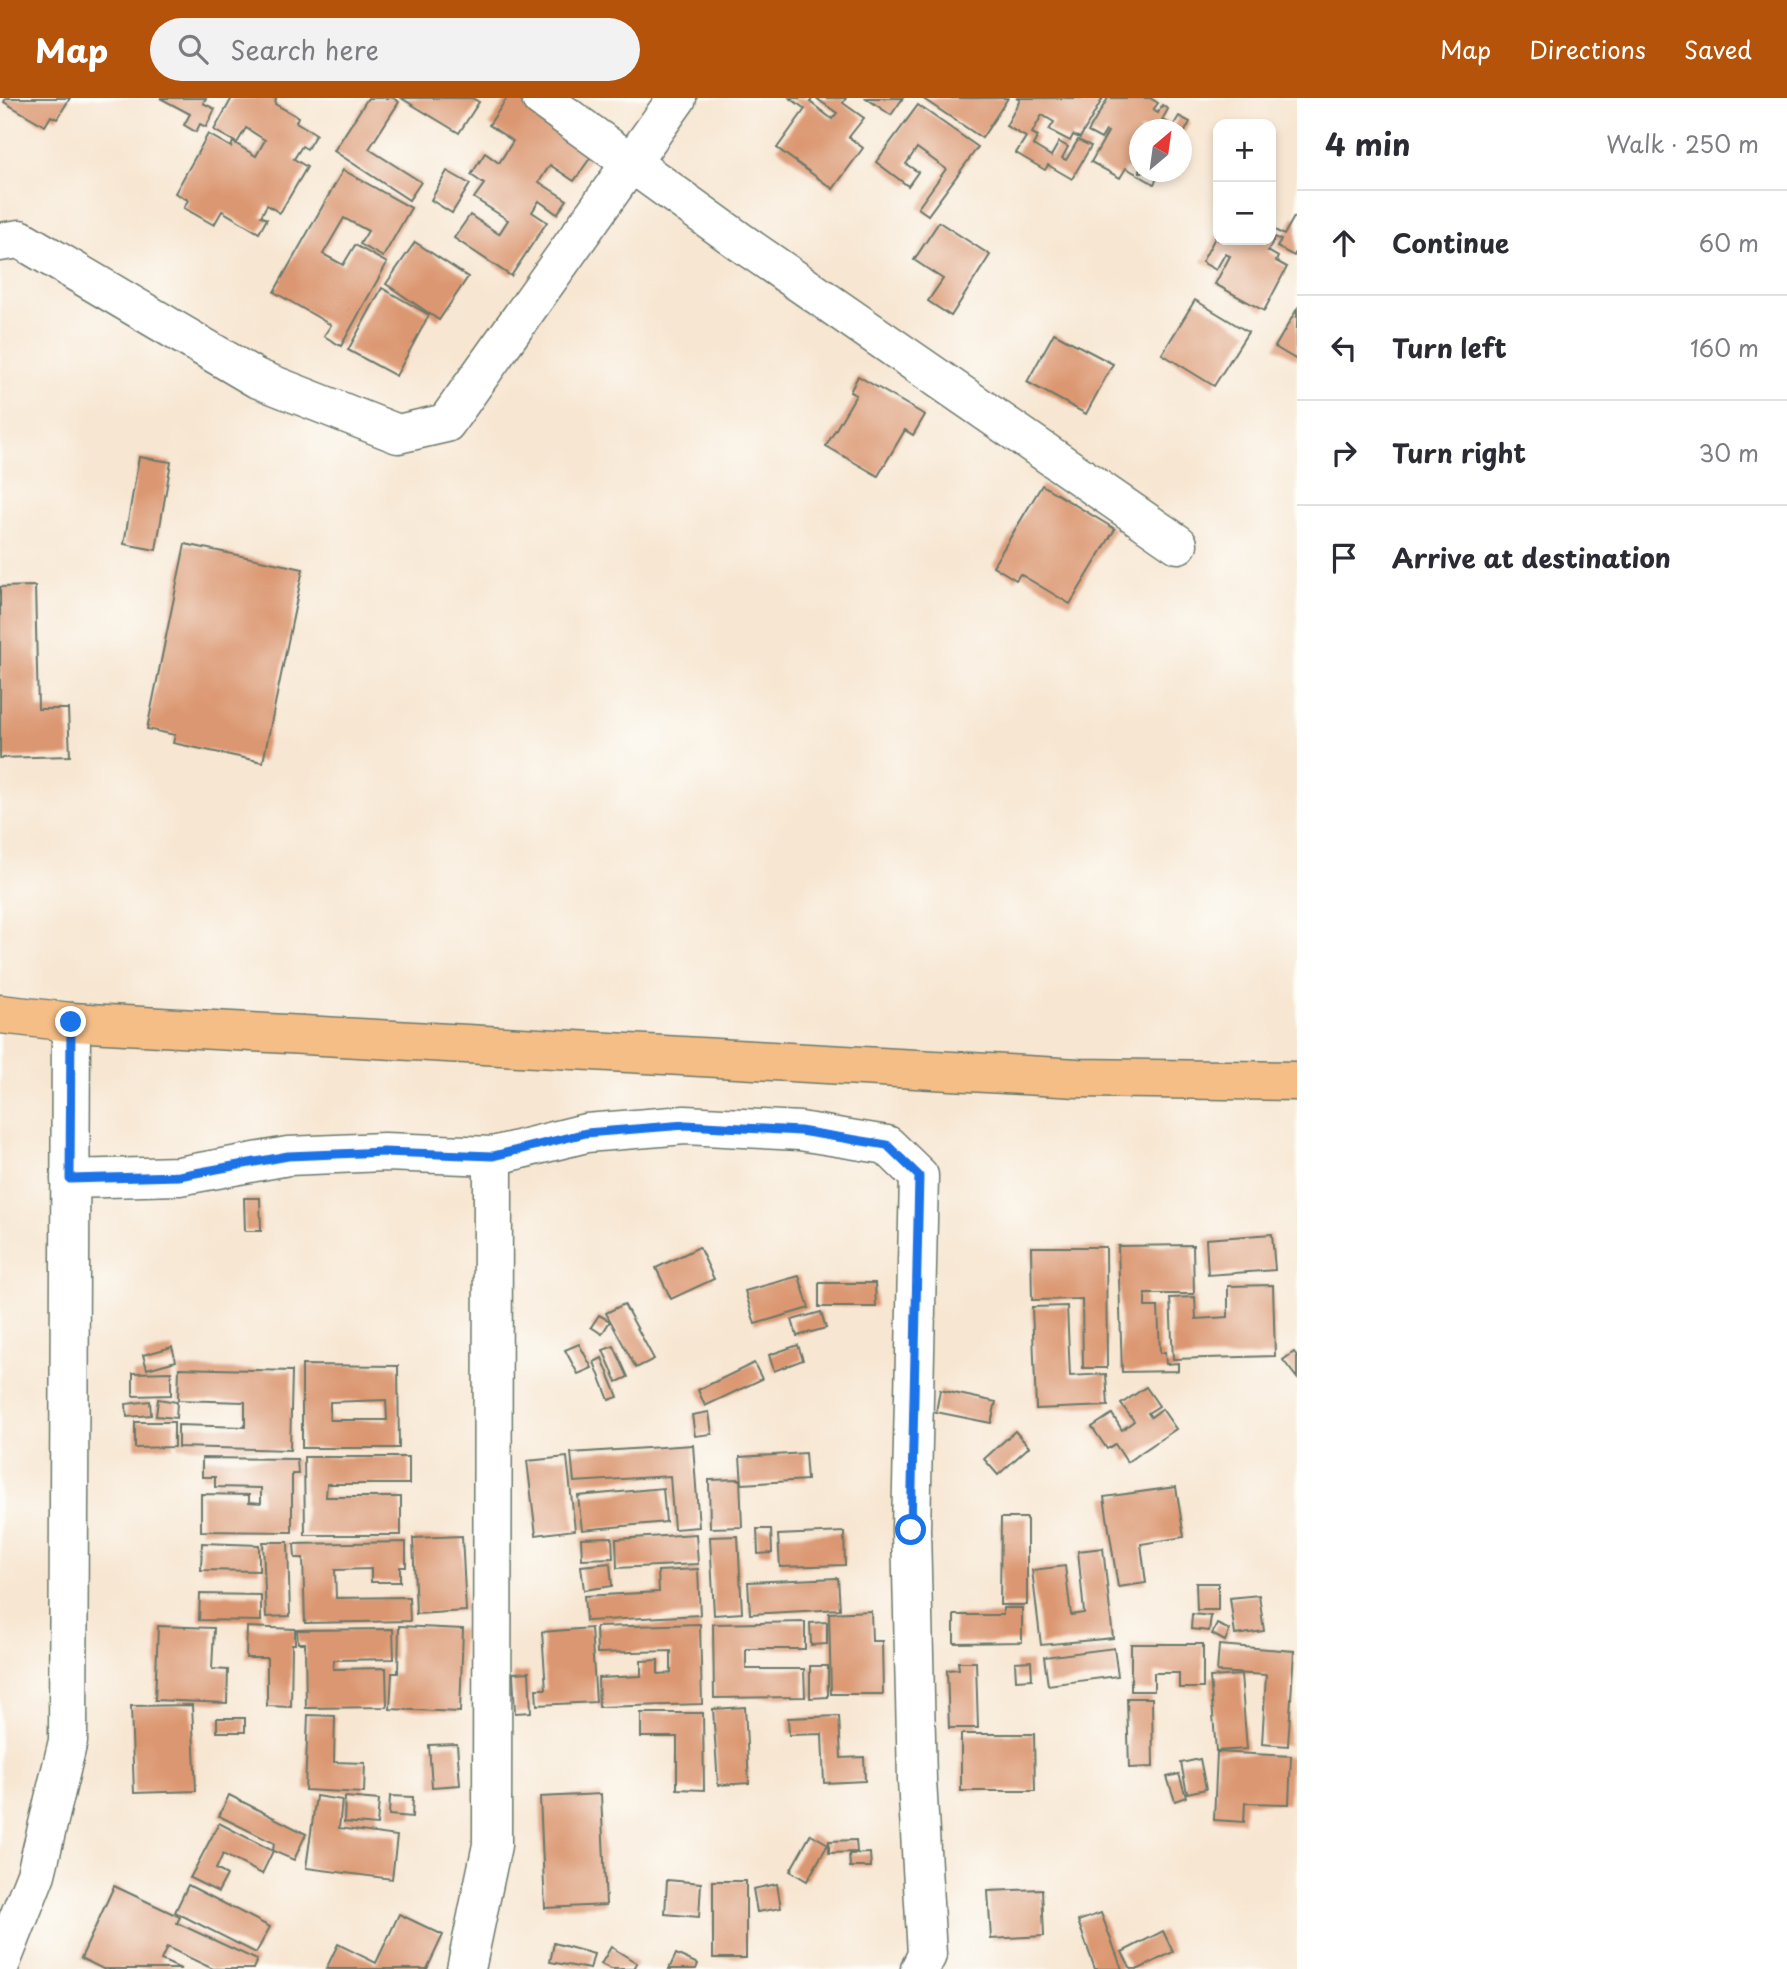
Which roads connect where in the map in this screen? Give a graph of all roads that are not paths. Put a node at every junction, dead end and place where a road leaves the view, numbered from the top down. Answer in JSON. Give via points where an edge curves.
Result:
{"nodes":[{"id":1,"x":541,"y":98,"type":"edge"},
{"id":2,"x":677,"y":98,"type":"edge"},
{"id":3,"x":631,"y":163,"type":"junction"},
{"id":4,"x":0,"y":242,"type":"edge"},
{"id":5,"x":1178,"y":544,"type":"dead end"},
{"id":6,"x":0,"y":1014,"type":"edge"},
{"id":7,"x":71,"y":1022,"type":"junction"},
{"id":8,"x":1297,"y":1081,"type":"edge"},
{"id":9,"x":493,"y":1156,"type":"junction"},
{"id":10,"x":70,"y":1179,"type":"junction"},
{"id":11,"x":0,"y":1965,"type":"edge"},
{"id":12,"x":466,"y":1969,"type":"edge"},
{"id":13,"x":920,"y":1969,"type":"edge"}],
"edges":[{"from":1,"to":3,"type":"street"},
{"from":2,"to":3,"type":"street"},
{"from":3,"to":4,"type":"street","via":[[446,423],[398,434],[256,378],[20,239]]},
{"from":3,"to":5,"type":"street"},
{"from":6,"to":7,"type":"highway"},
{"from":7,"to":8,"type":"highway","via":[[1079,1078]]},
{"from":7,"to":10,"type":"street"},
{"from":9,"to":10,"type":"street","via":[[384,1152],[288,1156],[179,1176]]},
{"from":9,"to":12,"type":"street","via":[[492,1845]]},
{"from":9,"to":13,"type":"street","via":[[586,1133],[685,1125],[800,1131],[887,1145],[919,1176],[911,1530],[927,1955]]},
{"from":10,"to":11,"type":"street","via":[[68,1741],[36,1874]]}]}
